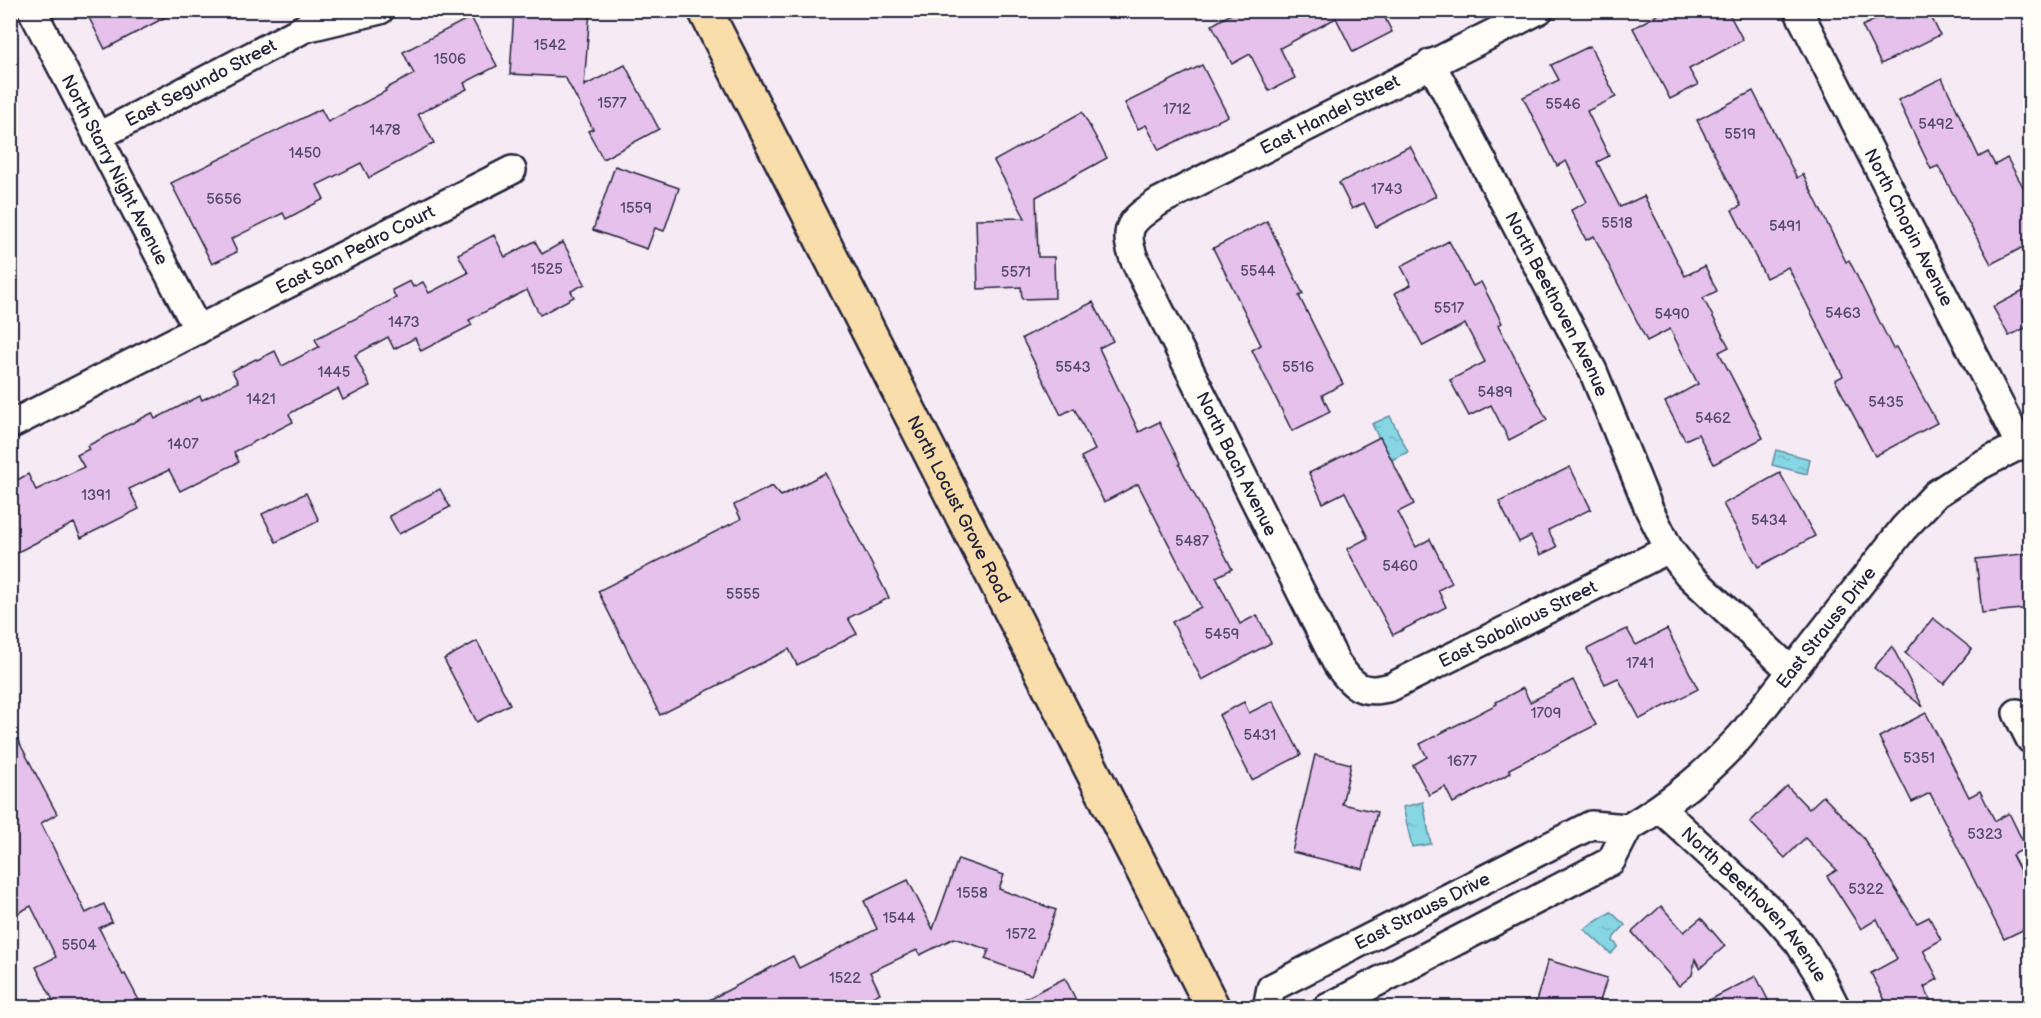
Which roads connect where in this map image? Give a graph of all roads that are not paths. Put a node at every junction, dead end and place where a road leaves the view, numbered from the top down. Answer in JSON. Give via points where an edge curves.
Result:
{"nodes":[{"id":1,"x":32,"y":10,"type":"edge"},
{"id":2,"x":328,"y":10,"type":"edge"},
{"id":3,"x":380,"y":10,"type":"edge"},
{"id":4,"x":705,"y":10,"type":"edge"},
{"id":5,"x":1539,"y":10,"type":"edge"},
{"id":6,"x":1798,"y":10,"type":"edge"},
{"id":7,"x":305,"y":28,"type":"junction"},
{"id":8,"x":1431,"y":63,"type":"junction"},
{"id":9,"x":97,"y":137,"type":"junction"},
{"id":10,"x":512,"y":170,"type":"dead end"},
{"id":11,"x":1129,"y":228,"type":"joint"},
{"id":12,"x":198,"y":330,"type":"junction"},
{"id":13,"x":10,"y":425,"type":"edge"},
{"id":14,"x":2025,"y":443,"type":"edge"},
{"id":15,"x":1669,"y":549,"type":"junction"},
{"id":16,"x":1791,"y":671,"type":"junction"},
{"id":17,"x":1364,"y":690,"type":"joint"},
{"id":18,"x":2017,"y":713,"type":"dead end"},
{"id":19,"x":2031,"y":739,"type":"edge"},
{"id":20,"x":1661,"y":809,"type":"junction"},
{"id":21,"x":1628,"y":828,"type":"junction"},
{"id":22,"x":1213,"y":1008,"type":"edge"},
{"id":23,"x":1267,"y":1008,"type":"edge"},
{"id":24,"x":1327,"y":1008,"type":"edge"},
{"id":25,"x":1836,"y":1008,"type":"edge"}],
"edges":[{"from":1,"to":9,"type":"street","name":"North Starry Night Avenue"},
{"from":2,"to":7,"type":"street","name":"East Segundo Street"},
{"from":3,"to":7,"type":"street","name":"East Segundo Street"},
{"from":4,"to":22,"type":"main road","name":"North Locust Grove Road"},
{"from":5,"to":8,"type":"street","name":"East Handel Street"},
{"from":6,"to":14,"type":"street","name":"North Chopin Avenue"},
{"from":7,"to":9,"type":"street","name":"East Segundo Street"},
{"from":8,"to":11,"type":"street","name":"East Handel Street","via":[[1160,201],[1138,216]]},
{"from":8,"to":15,"type":"street","name":"North Beethoven Avenue","via":[[1593,370]]},
{"from":9,"to":12,"type":"street","name":"North Starry Night Avenue"},
{"from":10,"to":12,"type":"street","name":"East San Pedro Court"},
{"from":11,"to":17,"type":"street","name":"North Bach Avenue","via":[[1128,244],[1135,261],[1337,664],[1350,682]]},
{"from":12,"to":13,"type":"street","name":"East San Pedro Court"},
{"from":14,"to":16,"type":"street","name":"East Strauss Drive","via":[[1936,494],[1903,529]]},
{"from":15,"to":16,"type":"street","name":"North Beethoven Avenue","via":[[1689,574]]},
{"from":15,"to":17,"type":"street","name":"East Sabalious Street","via":[[1391,687]]},
{"from":16,"to":20,"type":"street","name":"East Strauss Drive","via":[[1718,761]]},
{"from":18,"to":19,"type":"street"},
{"from":20,"to":21,"type":"street","name":"East Strauss Drive"},
{"from":20,"to":25,"type":"street","name":"North Beethoven Avenue","via":[[1772,912],[1799,943]]},
{"from":21,"to":23,"type":"street","name":"East Strauss Drive","via":[[1591,825],[1271,988]]},
{"from":21,"to":24,"type":"street","via":[[1611,861]]}]}
